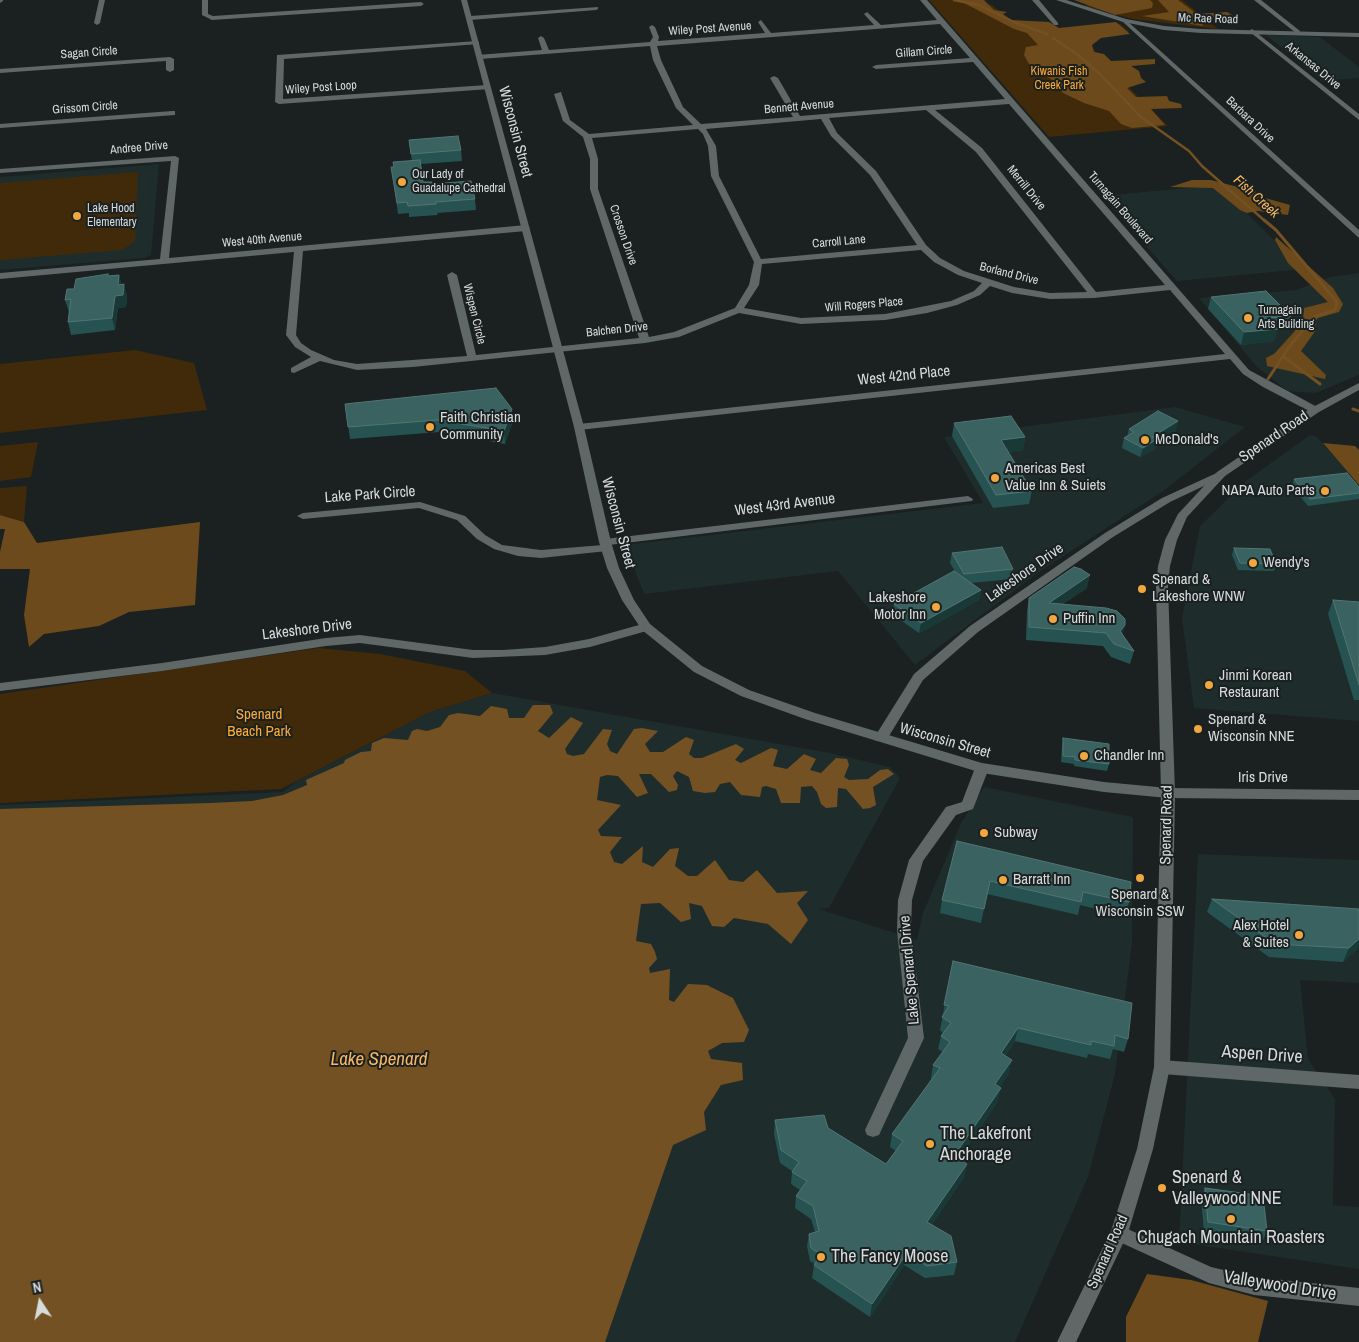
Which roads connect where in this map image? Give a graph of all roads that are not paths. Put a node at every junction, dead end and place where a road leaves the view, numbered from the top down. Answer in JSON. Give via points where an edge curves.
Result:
{"nodes":[{"id":1,"x":102,"y":0,"type":"edge"},
{"id":2,"x":205,"y":0,"type":"edge"},
{"id":3,"x":348,"y":0,"type":"edge"},
{"id":4,"x":464,"y":0,"type":"edge"},
{"id":5,"x":923,"y":0,"type":"edge"},
{"id":6,"x":1035,"y":0,"type":"edge"},
{"id":7,"x":1059,"y":0,"type":"edge"},
{"id":8,"x":1257,"y":0,"type":"edge"},
{"id":9,"x":420,"y":4,"type":"dead end"},
{"id":10,"x":596,"y":8,"type":"dead end"},
{"id":11,"x":348,"y":9,"type":"junction"},
{"id":12,"x":867,"y":14,"type":"dead end"},
{"id":13,"x":470,"y":18,"type":"junction"},
{"id":14,"x":1125,"y":21,"type":"junction"},
{"id":15,"x":761,"y":22,"type":"dead end"},
{"id":16,"x":942,"y":22,"type":"junction"},
{"id":17,"x":97,"y":24,"type":"dead end"},
{"id":18,"x":1056,"y":24,"type":"dead end"},
{"id":19,"x":652,"y":27,"type":"dead end"},
{"id":20,"x":879,"y":27,"type":"junction"},
{"id":21,"x":1252,"y":31,"type":"junction"},
{"id":22,"x":1298,"y":32,"type":"junction"},
{"id":23,"x":1359,"y":34,"type":"edge"},
{"id":24,"x":769,"y":35,"type":"junction"},
{"id":25,"x":540,"y":38,"type":"dead end"},
{"id":26,"x":477,"y":43,"type":"junction"},
{"id":27,"x":653,"y":44,"type":"junction"},
{"id":28,"x":546,"y":51,"type":"junction"},
{"id":29,"x":480,"y":57,"type":"junction"},
{"id":30,"x":974,"y":60,"type":"junction"},
{"id":31,"x":876,"y":67,"type":"dead end"},
{"id":32,"x":50,"y":68,"type":"junction"},
{"id":33,"x":170,"y":70,"type":"dead end"},
{"id":34,"x":0,"y":71,"type":"edge"},
{"id":35,"x":48,"y":78,"type":"dead end"},
{"id":36,"x":774,"y":78,"type":"dead end"},
{"id":37,"x":488,"y":86,"type":"junction"},
{"id":38,"x":558,"y":94,"type":"dead end"},
{"id":39,"x":1012,"y":101,"type":"junction"},
{"id":40,"x":928,"y":108,"type":"junction"},
{"id":41,"x":172,"y":113,"type":"dead end"},
{"id":42,"x":824,"y":117,"type":"junction"},
{"id":43,"x":1359,"y":118,"type":"edge"},
{"id":44,"x":798,"y":119,"type":"junction"},
{"id":45,"x":0,"y":126,"type":"edge"},
{"id":46,"x":699,"y":127,"type":"junction"},
{"id":47,"x":587,"y":136,"type":"junction"},
{"id":48,"x":0,"y":172,"type":"edge"},
{"id":49,"x":526,"y":228,"type":"junction"},
{"id":50,"x":1359,"y":236,"type":"edge"},
{"id":51,"x":923,"y":247,"type":"junction"},
{"id":52,"x":299,"y":250,"type":"junction"},
{"id":53,"x":164,"y":262,"type":"junction"},
{"id":54,"x":758,"y":262,"type":"junction"},
{"id":55,"x":452,"y":275,"type":"dead end"},
{"id":56,"x":0,"y":276,"type":"edge"},
{"id":57,"x":987,"y":283,"type":"junction"},
{"id":58,"x":1172,"y":287,"type":"junction"},
{"id":59,"x":1094,"y":295,"type":"junction"},
{"id":60,"x":738,"y":310,"type":"junction"},
{"id":61,"x":645,"y":340,"type":"junction"},
{"id":62,"x":558,"y":349,"type":"junction"},
{"id":63,"x":319,"y":356,"type":"junction"},
{"id":64,"x":1232,"y":356,"type":"junction"},
{"id":65,"x":472,"y":358,"type":"junction"},
{"id":66,"x":294,"y":370,"type":"dead end"},
{"id":67,"x":1359,"y":386,"type":"edge"},
{"id":68,"x":1314,"y":410,"type":"junction"},
{"id":69,"x":579,"y":426,"type":"junction"},
{"id":70,"x":1221,"y":474,"type":"junction"},
{"id":71,"x":968,"y":499,"type":"dead end"},
{"id":72,"x":1166,"y":500,"type":"junction"},
{"id":73,"x":1188,"y":508,"type":"junction"},
{"id":74,"x":303,"y":516,"type":"dead end"},
{"id":75,"x":606,"y":545,"type":"junction"},
{"id":76,"x":646,"y":626,"type":"junction"},
{"id":77,"x":0,"y":688,"type":"edge"},
{"id":78,"x":881,"y":738,"type":"junction"},
{"id":79,"x":982,"y":768,"type":"junction"},
{"id":80,"x":1168,"y":793,"type":"junction"},
{"id":81,"x":1359,"y":795,"type":"edge"},
{"id":82,"x":1162,"y":1067,"type":"junction"},
{"id":83,"x":1359,"y":1082,"type":"edge"},
{"id":84,"x":873,"y":1130,"type":"dead end"},
{"id":85,"x":1119,"y":1233,"type":"junction"},
{"id":86,"x":1359,"y":1297,"type":"edge"},
{"id":87,"x":1066,"y":1342,"type":"edge"}],
"edges":[{"from":1,"to":17,"type":"street"},
{"from":2,"to":11,"type":"street","via":[[207,17]]},
{"from":3,"to":11,"type":"street"},
{"from":4,"to":13,"type":"street","name":"Wisconsin Street"},
{"from":5,"to":16,"type":"street","name":"Turnagain Boulevard"},
{"from":6,"to":18,"type":"street"},
{"from":7,"to":14,"type":"street","name":"Mc Rae Road"},
{"from":8,"to":22,"type":"street","name":"Arkansas Drive"},
{"from":9,"to":11,"type":"street"},
{"from":10,"to":13,"type":"street"},
{"from":12,"to":20,"type":"street"},
{"from":13,"to":26,"type":"street","name":"Wisconsin Street"},
{"from":14,"to":21,"type":"street","name":"Mc Rae Road","via":[[1182,30]]},
{"from":14,"to":50,"type":"street","name":"Barbara Drive"},
{"from":15,"to":24,"type":"street"},
{"from":16,"to":20,"type":"street","name":"Wiley Post Avenue"},
{"from":16,"to":30,"type":"street","name":"Turnagain Boulevard"},
{"from":19,"to":27,"type":"street","via":[[656,37]]},
{"from":20,"to":24,"type":"street","name":"Wiley Post Avenue"},
{"from":21,"to":22,"type":"street","name":"Mc Rae Road"},
{"from":21,"to":43,"type":"street","name":"Arkansas Drive"},
{"from":22,"to":23,"type":"street","name":"Mc Rae Road"},
{"from":24,"to":27,"type":"street","name":"Wiley Post Avenue"},
{"from":25,"to":28,"type":"street"},
{"from":26,"to":29,"type":"street","name":"Wisconsin Street"},
{"from":26,"to":37,"type":"street","name":"Wiley Post Loop","via":[[280,57],[279,102]]},
{"from":27,"to":28,"type":"street","name":"Wiley Post Avenue"},
{"from":27,"to":46,"type":"street","via":[[657,60],[680,108]]},
{"from":28,"to":29,"type":"street","name":"Wiley Post Avenue"},
{"from":29,"to":37,"type":"street","name":"Wisconsin Street"},
{"from":30,"to":31,"type":"street","name":"Gillam Circle"},
{"from":30,"to":39,"type":"street","name":"Turnagain Boulevard"},
{"from":32,"to":33,"type":"street","name":"Sagan Circle","via":[[170,59]]},
{"from":32,"to":34,"type":"street","name":"Sagan Circle"},
{"from":32,"to":35,"type":"street"},
{"from":36,"to":44,"type":"street"},
{"from":37,"to":49,"type":"street","name":"Wisconsin Street"},
{"from":38,"to":47,"type":"street","via":[[567,121]]},
{"from":39,"to":40,"type":"street","name":"Bennett Avenue"},
{"from":39,"to":58,"type":"street","name":"Turnagain Boulevard"},
{"from":40,"to":42,"type":"street","name":"Bennett Avenue"},
{"from":40,"to":59,"type":"street","name":"Merrill Drive","via":[[979,150]]},
{"from":41,"to":45,"type":"street","name":"Grissom Circle"},
{"from":42,"to":44,"type":"street","name":"Bennett Avenue"},
{"from":42,"to":51,"type":"street","name":"Borland Drive","via":[[834,134],[873,173]]},
{"from":44,"to":46,"type":"street","name":"Bennett Avenue"},
{"from":46,"to":47,"type":"street","name":"Bennett Avenue"},
{"from":46,"to":54,"type":"street","via":[[712,146],[715,176]]},
{"from":47,"to":61,"type":"street","name":"Crosson Drive","via":[[594,159],[594,189]]},
{"from":48,"to":53,"type":"street","name":"Andree Drive","via":[[175,158]]},
{"from":49,"to":52,"type":"street","name":"West 40th Avenue"},
{"from":49,"to":62,"type":"street","name":"Wisconsin Street"},
{"from":51,"to":54,"type":"street","name":"Carroll Lane"},
{"from":51,"to":57,"type":"street","name":"Borland Drive","via":[[945,264]]},
{"from":52,"to":53,"type":"street","name":"West 40th Avenue"},
{"from":52,"to":63,"type":"street","name":"Balchen Drive","via":[[291,335],[298,345]]},
{"from":53,"to":56,"type":"street","name":"West 40th Avenue"},
{"from":54,"to":60,"type":"street","via":[[754,285]]},
{"from":55,"to":65,"type":"street","name":"Wispen Circle"},
{"from":57,"to":59,"type":"street","name":"Borland Drive","via":[[1050,296]]},
{"from":57,"to":60,"type":"street","name":"Will Rogers Place","via":[[977,293],[954,303],[885,317],[801,321]]},
{"from":58,"to":59,"type":"street","name":"Borland Drive"},
{"from":58,"to":64,"type":"street","name":"Turnagain Boulevard"},
{"from":60,"to":61,"type":"street","name":"Balchen Drive","via":[[676,335]]},
{"from":61,"to":62,"type":"street","name":"Balchen Drive"},
{"from":62,"to":65,"type":"street","name":"Balchen Drive"},
{"from":62,"to":69,"type":"street","name":"Wisconsin Street"},
{"from":63,"to":65,"type":"street","name":"Balchen Drive","via":[[357,367]]},
{"from":63,"to":66,"type":"street"},
{"from":64,"to":68,"type":"street","name":"Turnagain Boulevard","via":[[1246,372],[1267,386]]},
{"from":64,"to":69,"type":"street","name":"West 42nd Place"},
{"from":67,"to":68,"type":"street","name":"Spenard Road"},
{"from":68,"to":70,"type":"street","name":"Spenard Road"},
{"from":69,"to":75,"type":"street","name":"Wisconsin Street"},
{"from":70,"to":72,"type":"street","name":"Lakeshore Drive"},
{"from":70,"to":73,"type":"street","name":"Spenard Road"},
{"from":71,"to":75,"type":"street","name":"West 43rd Avenue"},
{"from":72,"to":73,"type":"street","via":[[1180,498]]},
{"from":72,"to":78,"type":"street","name":"Lakeshore Drive","via":[[1109,535],[943,654],[918,677]]},
{"from":73,"to":80,"type":"street","name":"Spenard Road","via":[[1171,540],[1162,586]]},
{"from":74,"to":75,"type":"street","name":"Lake Park Circle","via":[[420,505],[461,518],[481,536],[518,552],[542,554]]},
{"from":75,"to":76,"type":"street","name":"Wisconsin Street","via":[[628,600]]},
{"from":76,"to":77,"type":"street","name":"Lakeshore Drive","via":[[590,643],[544,651],[473,654],[360,639]]},
{"from":76,"to":78,"type":"street","name":"Wisconsin Street","via":[[698,669],[746,693]]},
{"from":78,"to":79,"type":"street","name":"Wisconsin Street"},
{"from":79,"to":80,"type":"street","name":"Wisconsin Street","via":[[1104,788]]},
{"from":79,"to":84,"type":"street","name":"Lake Spenard Drive","via":[[968,805],[951,811],[916,860],[905,900],[904,930],[916,1038]]},
{"from":80,"to":81,"type":"street","name":"Iris Drive"},
{"from":80,"to":82,"type":"street","name":"Spenard Road"},
{"from":82,"to":83,"type":"street","name":"Aspen Drive"},
{"from":82,"to":85,"type":"street","name":"Spenard Road","via":[[1145,1149]]},
{"from":85,"to":86,"type":"street","name":"Valleywood Drive","via":[[1209,1275],[1254,1286]]},
{"from":85,"to":87,"type":"street","name":"Spenard Road"}]}
